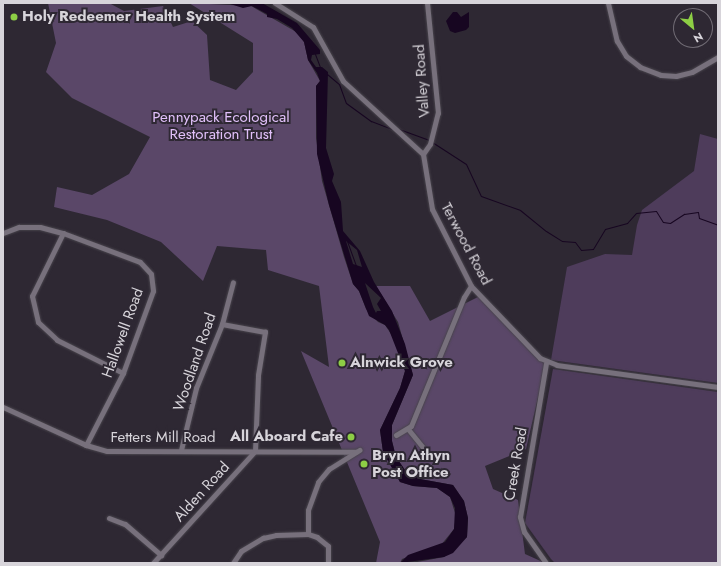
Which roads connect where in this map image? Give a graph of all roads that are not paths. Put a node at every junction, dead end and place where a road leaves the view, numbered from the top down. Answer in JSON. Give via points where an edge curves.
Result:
{"nodes":[{"id":1,"x":274,"y":3,"type":"edge"},
{"id":2,"x":427,"y":3,"type":"edge"},
{"id":3,"x":608,"y":3,"type":"edge"},
{"id":4,"x":718,"y":57,"type":"edge"},
{"id":5,"x":423,"y":154,"type":"junction"},
{"id":6,"x":3,"y":233,"type":"edge"},
{"id":7,"x":63,"y":233,"type":"junction"},
{"id":8,"x":233,"y":282,"type":"dead end"},
{"id":9,"x":471,"y":286,"type":"junction"},
{"id":10,"x":222,"y":324,"type":"junction"},
{"id":11,"x":546,"y":363,"type":"junction"},
{"id":12,"x":123,"y":373,"type":"junction"},
{"id":13,"x":718,"y":387,"type":"edge"},
{"id":14,"x":3,"y":407,"type":"edge"},
{"id":15,"x":408,"y":429,"type":"junction"},
{"id":16,"x":396,"y":435,"type":"dead end"},
{"id":17,"x":86,"y":445,"type":"junction"},
{"id":18,"x":181,"y":450,"type":"junction"},
{"id":19,"x":426,"y":451,"type":"dead end"},
{"id":20,"x":255,"y":452,"type":"junction"},
{"id":21,"x":109,"y":518,"type":"dead end"},
{"id":22,"x":308,"y":534,"type":"junction"},
{"id":23,"x":160,"y":555,"type":"junction"},
{"id":24,"x":153,"y":563,"type":"edge"},
{"id":25,"x":233,"y":563,"type":"edge"},
{"id":26,"x":328,"y":563,"type":"edge"},
{"id":27,"x":546,"y":563,"type":"edge"}],
"edges":[{"from":1,"to":5,"type":"street","via":[[313,27],[340,77],[394,130]]},
{"from":2,"to":5,"type":"street","name":"Valley Road","via":[[438,100],[437,122],[430,144]]},
{"from":3,"to":4,"type":"street","via":[[616,41],[626,56],[640,67],[661,75],[676,76],[692,72]]},
{"from":5,"to":9,"type":"street","name":"Terwood Road","via":[[432,209]]},
{"from":6,"to":7,"type":"street","name":"Hallowell Road","via":[[19,227],[40,226]]},
{"from":7,"to":12,"type":"street","via":[[32,296],[38,322],[57,340]]},
{"from":7,"to":12,"type":"street","name":"Hallowell Road","via":[[140,262],[151,274],[153,291]]},
{"from":8,"to":10,"type":"street","name":"Woodland Road"},
{"from":9,"to":11,"type":"street","name":"Terwood Road"},
{"from":9,"to":15,"type":"street"},
{"from":10,"to":18,"type":"street","name":"Woodland Road","via":[[196,388]]},
{"from":10,"to":20,"type":"street","via":[[265,332],[258,374]]},
{"from":11,"to":13,"type":"street"},
{"from":11,"to":27,"type":"street","name":"Creek Road","via":[[520,517],[524,532]]},
{"from":12,"to":17,"type":"street","name":"Hallowell Road"},
{"from":14,"to":17,"type":"street","name":"Fetters Mill Road"},
{"from":15,"to":16,"type":"street"},
{"from":15,"to":19,"type":"street"},
{"from":17,"to":18,"type":"street","name":"Fetters Mill Road","via":[[107,451]]},
{"from":18,"to":20,"type":"street","name":"Fetters Mill Road"},
{"from":20,"to":22,"type":"street","name":"Fetters Mill Road","via":[[358,451],[330,469],[318,482],[308,510]]},
{"from":20,"to":23,"type":"street","name":"Alden Road"},
{"from":21,"to":23,"type":"street","via":[[125,524]]},
{"from":22,"to":25,"type":"street","via":[[263,538],[241,551]]},
{"from":22,"to":26,"type":"street","via":[[317,537],[328,546]]},
{"from":23,"to":24,"type":"street","name":"Alden Road"}]}
